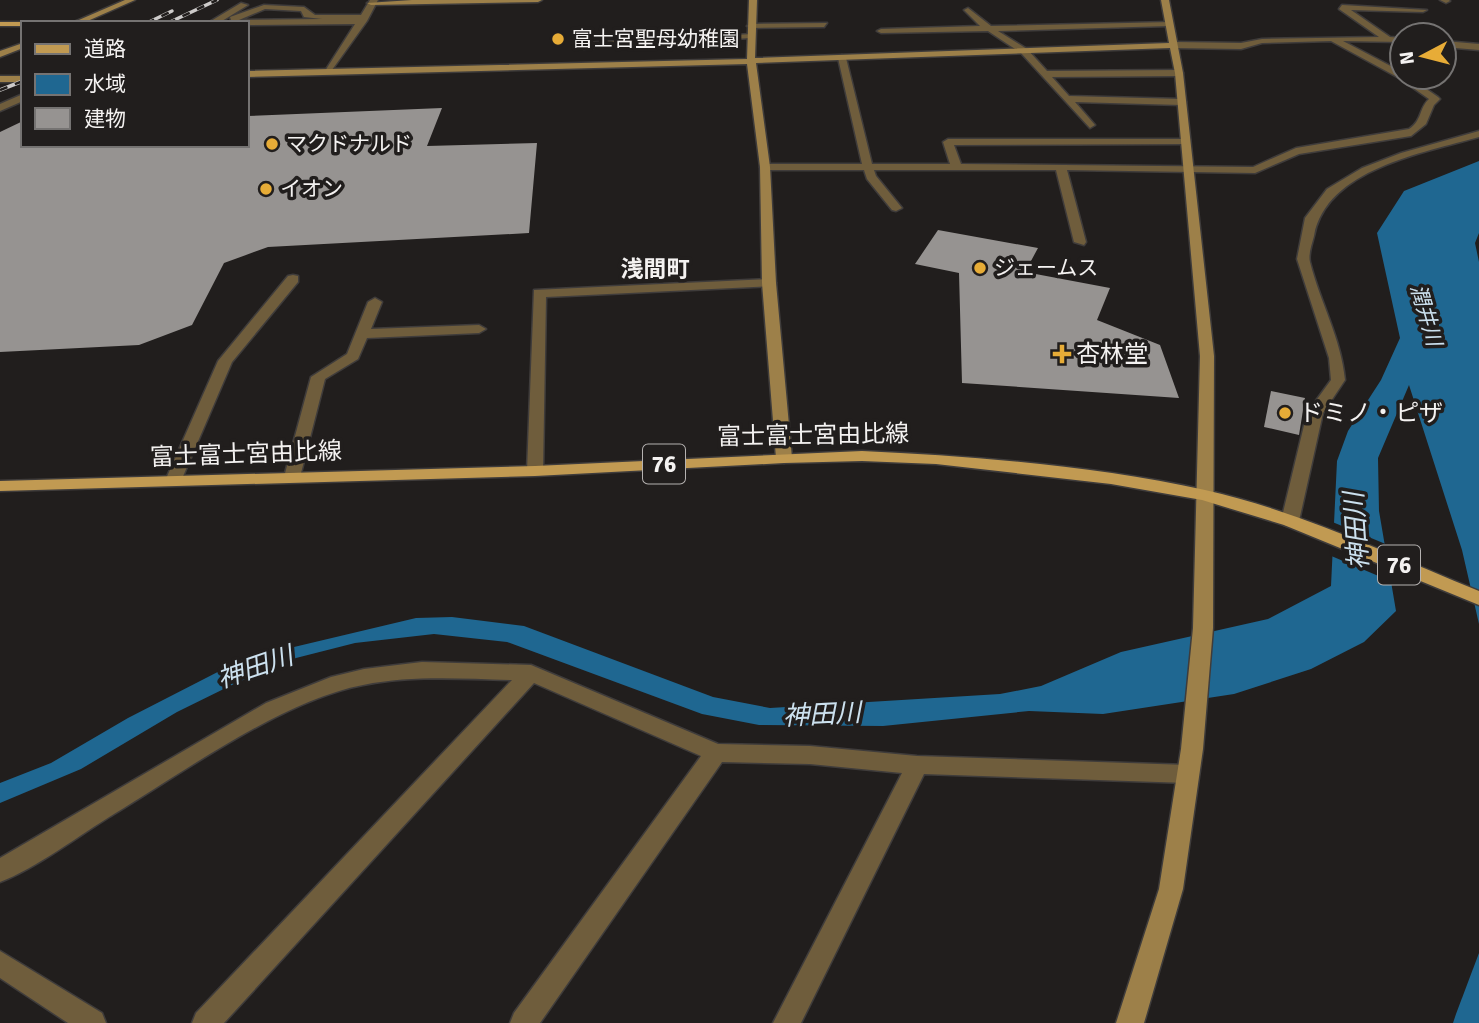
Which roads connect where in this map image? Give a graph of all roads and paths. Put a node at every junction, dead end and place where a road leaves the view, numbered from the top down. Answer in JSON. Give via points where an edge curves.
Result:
{"nodes":[{"id":1,"x":131,"y":0,"type":"edge"},
{"id":2,"x":538,"y":0,"type":"edge"},
{"id":3,"x":753,"y":0,"type":"edge"},
{"id":4,"x":1165,"y":0,"type":"edge"},
{"id":5,"x":372,"y":2,"type":"edge"},
{"id":6,"x":254,"y":4,"type":"dead end"},
{"id":7,"x":968,"y":10,"type":"dead end"},
{"id":8,"x":1423,"y":10,"type":"dead end"},
{"id":9,"x":364,"y":19,"type":"junction"},
{"id":10,"x":81,"y":21,"type":"edge"},
{"id":11,"x":215,"y":21,"type":"edge"},
{"id":12,"x":235,"y":21,"type":"edge"},
{"id":13,"x":248,"y":23,"type":"edge"},
{"id":14,"x":347,"y":23,"type":"dead end"},
{"id":15,"x":0,"y":24,"type":"edge"},
{"id":16,"x":21,"y":24,"type":"edge"},
{"id":17,"x":1168,"y":24,"type":"junction"},
{"id":18,"x":248,"y":25,"type":"edge"},
{"id":19,"x":824,"y":25,"type":"dead end"},
{"id":20,"x":751,"y":26,"type":"junction"},
{"id":21,"x":991,"y":30,"type":"junction"},
{"id":22,"x":881,"y":31,"type":"dead end"},
{"id":23,"x":750,"y":36,"type":"junction"},
{"id":24,"x":1332,"y":38,"type":"junction"},
{"id":25,"x":1387,"y":39,"type":"joint"},
{"id":26,"x":1174,"y":45,"type":"junction"},
{"id":27,"x":1458,"y":45,"type":"edge"},
{"id":28,"x":21,"y":46,"type":"edge"},
{"id":29,"x":584,"y":46,"type":"dead end"},
{"id":30,"x":1479,"y":47,"type":"edge"},
{"id":31,"x":1024,"y":51,"type":"junction"},
{"id":32,"x":0,"y":54,"type":"edge"},
{"id":33,"x":842,"y":58,"type":"junction"},
{"id":34,"x":751,"y":61,"type":"junction"},
{"id":35,"x":1388,"y":69,"type":"edge"},
{"id":36,"x":329,"y":71,"type":"junction"},
{"id":37,"x":1179,"y":73,"type":"junction"},
{"id":38,"x":248,"y":74,"type":"edge"},
{"id":39,"x":1046,"y":74,"type":"junction"},
{"id":40,"x":0,"y":79,"type":"edge"},
{"id":41,"x":21,"y":79,"type":"edge"},
{"id":42,"x":1423,"y":91,"type":"edge"},
{"id":43,"x":21,"y":98,"type":"edge"},
{"id":44,"x":1067,"y":99,"type":"junction"},
{"id":45,"x":1181,"y":102,"type":"junction"},
{"id":46,"x":0,"y":108,"type":"edge"},
{"id":47,"x":1090,"y":125,"type":"dead end"},
{"id":48,"x":1479,"y":134,"type":"edge"},
{"id":49,"x":1186,"y":142,"type":"junction"},
{"id":50,"x":1071,"y":155,"type":"junction"},
{"id":51,"x":870,"y":166,"type":"junction"},
{"id":52,"x":765,"y":167,"type":"junction"},
{"id":53,"x":957,"y":167,"type":"junction"},
{"id":54,"x":1061,"y":167,"type":"junction"},
{"id":55,"x":1189,"y":169,"type":"junction"},
{"id":56,"x":896,"y":208,"type":"dead end"},
{"id":57,"x":1080,"y":242,"type":"dead end"},
{"id":58,"x":293,"y":279,"type":"dead end"},
{"id":59,"x":769,"y":283,"type":"junction"},
{"id":60,"x":375,"y":302,"type":"dead end"},
{"id":61,"x":479,"y":329,"type":"dead end"},
{"id":62,"x":364,"y":334,"type":"junction"},
{"id":63,"x":784,"y":458,"type":"junction"},
{"id":64,"x":534,"y":471,"type":"junction"},
{"id":65,"x":292,"y":477,"type":"junction"},
{"id":66,"x":173,"y":481,"type":"junction"},
{"id":67,"x":0,"y":486,"type":"edge"},
{"id":68,"x":1205,"y":495,"type":"junction"},
{"id":69,"x":1290,"y":521,"type":"junction"},
{"id":70,"x":1479,"y":598,"type":"edge"},
{"id":71,"x":531,"y":673,"type":"junction"},
{"id":72,"x":716,"y":753,"type":"junction"},
{"id":73,"x":917,"y":765,"type":"junction"},
{"id":74,"x":1188,"y":774,"type":"junction"},
{"id":75,"x":0,"y":871,"type":"edge"},
{"id":76,"x":0,"y":963,"type":"edge"},
{"id":77,"x":92,"y":1023,"type":"edge"},
{"id":78,"x":206,"y":1023,"type":"edge"},
{"id":79,"x":524,"y":1023,"type":"edge"},
{"id":80,"x":787,"y":1023,"type":"edge"},
{"id":81,"x":1130,"y":1023,"type":"edge"}],
"edges":[{"from":1,"to":10,"type":"street"},
{"from":2,"to":5,"type":"street"},
{"from":3,"to":20,"type":"street"},
{"from":4,"to":17,"type":"street"},
{"from":5,"to":9,"type":"street"},
{"from":6,"to":11,"type":"street","via":[[242,5]]},
{"from":7,"to":21,"type":"street"},
{"from":8,"to":25,"type":"street","via":[[1342,7]]},
{"from":9,"to":12,"type":"street","via":[[315,17],[304,9],[264,7]]},
{"from":9,"to":13,"type":"street"},
{"from":9,"to":36,"type":"street"},
{"from":14,"to":18,"type":"street"},
{"from":15,"to":16,"type":"main road"},
{"from":17,"to":21,"type":"street"},
{"from":17,"to":26,"type":"street"},
{"from":19,"to":20,"type":"street"},
{"from":20,"to":23,"type":"street"},
{"from":21,"to":22,"type":"street"},
{"from":21,"to":31,"type":"street"},
{"from":23,"to":29,"type":"street"},
{"from":23,"to":34,"type":"street"},
{"from":24,"to":25,"type":"street"},
{"from":24,"to":26,"type":"street","via":[[1241,46]]},
{"from":24,"to":35,"type":"street"},
{"from":26,"to":31,"type":"street"},
{"from":26,"to":37,"type":"street"},
{"from":27,"to":30,"type":"street"},
{"from":28,"to":32,"type":"street"},
{"from":31,"to":33,"type":"street"},
{"from":31,"to":39,"type":"street"},
{"from":33,"to":34,"type":"street"},
{"from":33,"to":51,"type":"street"},
{"from":34,"to":36,"type":"street"},
{"from":34,"to":52,"type":"street"},
{"from":36,"to":38,"type":"street"},
{"from":37,"to":39,"type":"street"},
{"from":37,"to":45,"type":"street"},
{"from":39,"to":44,"type":"street"},
{"from":40,"to":41,"type":"street"},
{"from":42,"to":55,"type":"street","via":[[1435,99],[1419,129],[1407,134],[1296,151],[1255,170]]},
{"from":43,"to":46,"type":"street"},
{"from":44,"to":45,"type":"street"},
{"from":44,"to":47,"type":"street"},
{"from":45,"to":49,"type":"street"},
{"from":48,"to":69,"type":"street","via":[[1366,170],[1331,191],[1311,218],[1303,259],[1336,358],[1338,380],[1315,413]]},
{"from":49,"to":50,"type":"street"},
{"from":49,"to":55,"type":"street"},
{"from":50,"to":53,"type":"street","via":[[948,142]]},
{"from":50,"to":54,"type":"street"},
{"from":50,"to":55,"type":"street"},
{"from":51,"to":52,"type":"street"},
{"from":51,"to":53,"type":"street"},
{"from":51,"to":56,"type":"street","via":[[871,177]]},
{"from":52,"to":59,"type":"street"},
{"from":53,"to":54,"type":"street"},
{"from":54,"to":57,"type":"street"},
{"from":55,"to":68,"type":"street","via":[[1207,356]]},
{"from":58,"to":66,"type":"street","via":[[225,361]]},
{"from":59,"to":63,"type":"street"},
{"from":59,"to":64,"type":"street","via":[[539,293]]},
{"from":60,"to":62,"type":"street"},
{"from":61,"to":62,"type":"street"},
{"from":62,"to":65,"type":"street","via":[[353,356],[318,377]]},
{"from":63,"to":64,"type":"main road","name":"富士富士宮由比線","number":"76"},
{"from":63,"to":68,"type":"main road","name":"富士富士宮由比線","number":"76","via":[[936,459]]},
{"from":64,"to":65,"type":"main road","name":"富士富士宮由比線","number":"76"},
{"from":65,"to":66,"type":"main road","name":"富士富士宮由比線","number":"76"},
{"from":66,"to":67,"type":"main road","name":"富士富士宮由比線","number":"76"},
{"from":68,"to":69,"type":"main road","name":"富士富士宮由比線","number":"76"},
{"from":68,"to":74,"type":"street","via":[[1203,628]]},
{"from":69,"to":70,"type":"main road","name":"富士富士宮由比線","number":"76"},
{"from":71,"to":72,"type":"street"},
{"from":71,"to":75,"type":"street","via":[[422,670],[331,685],[274,709],[211,744]]},
{"from":71,"to":78,"type":"street"},
{"from":72,"to":73,"type":"street","via":[[810,755]]},
{"from":72,"to":79,"type":"street"},
{"from":73,"to":74,"type":"street"},
{"from":73,"to":80,"type":"street"},
{"from":74,"to":81,"type":"street","via":[[1171,889]]},
{"from":76,"to":77,"type":"street"}]}
